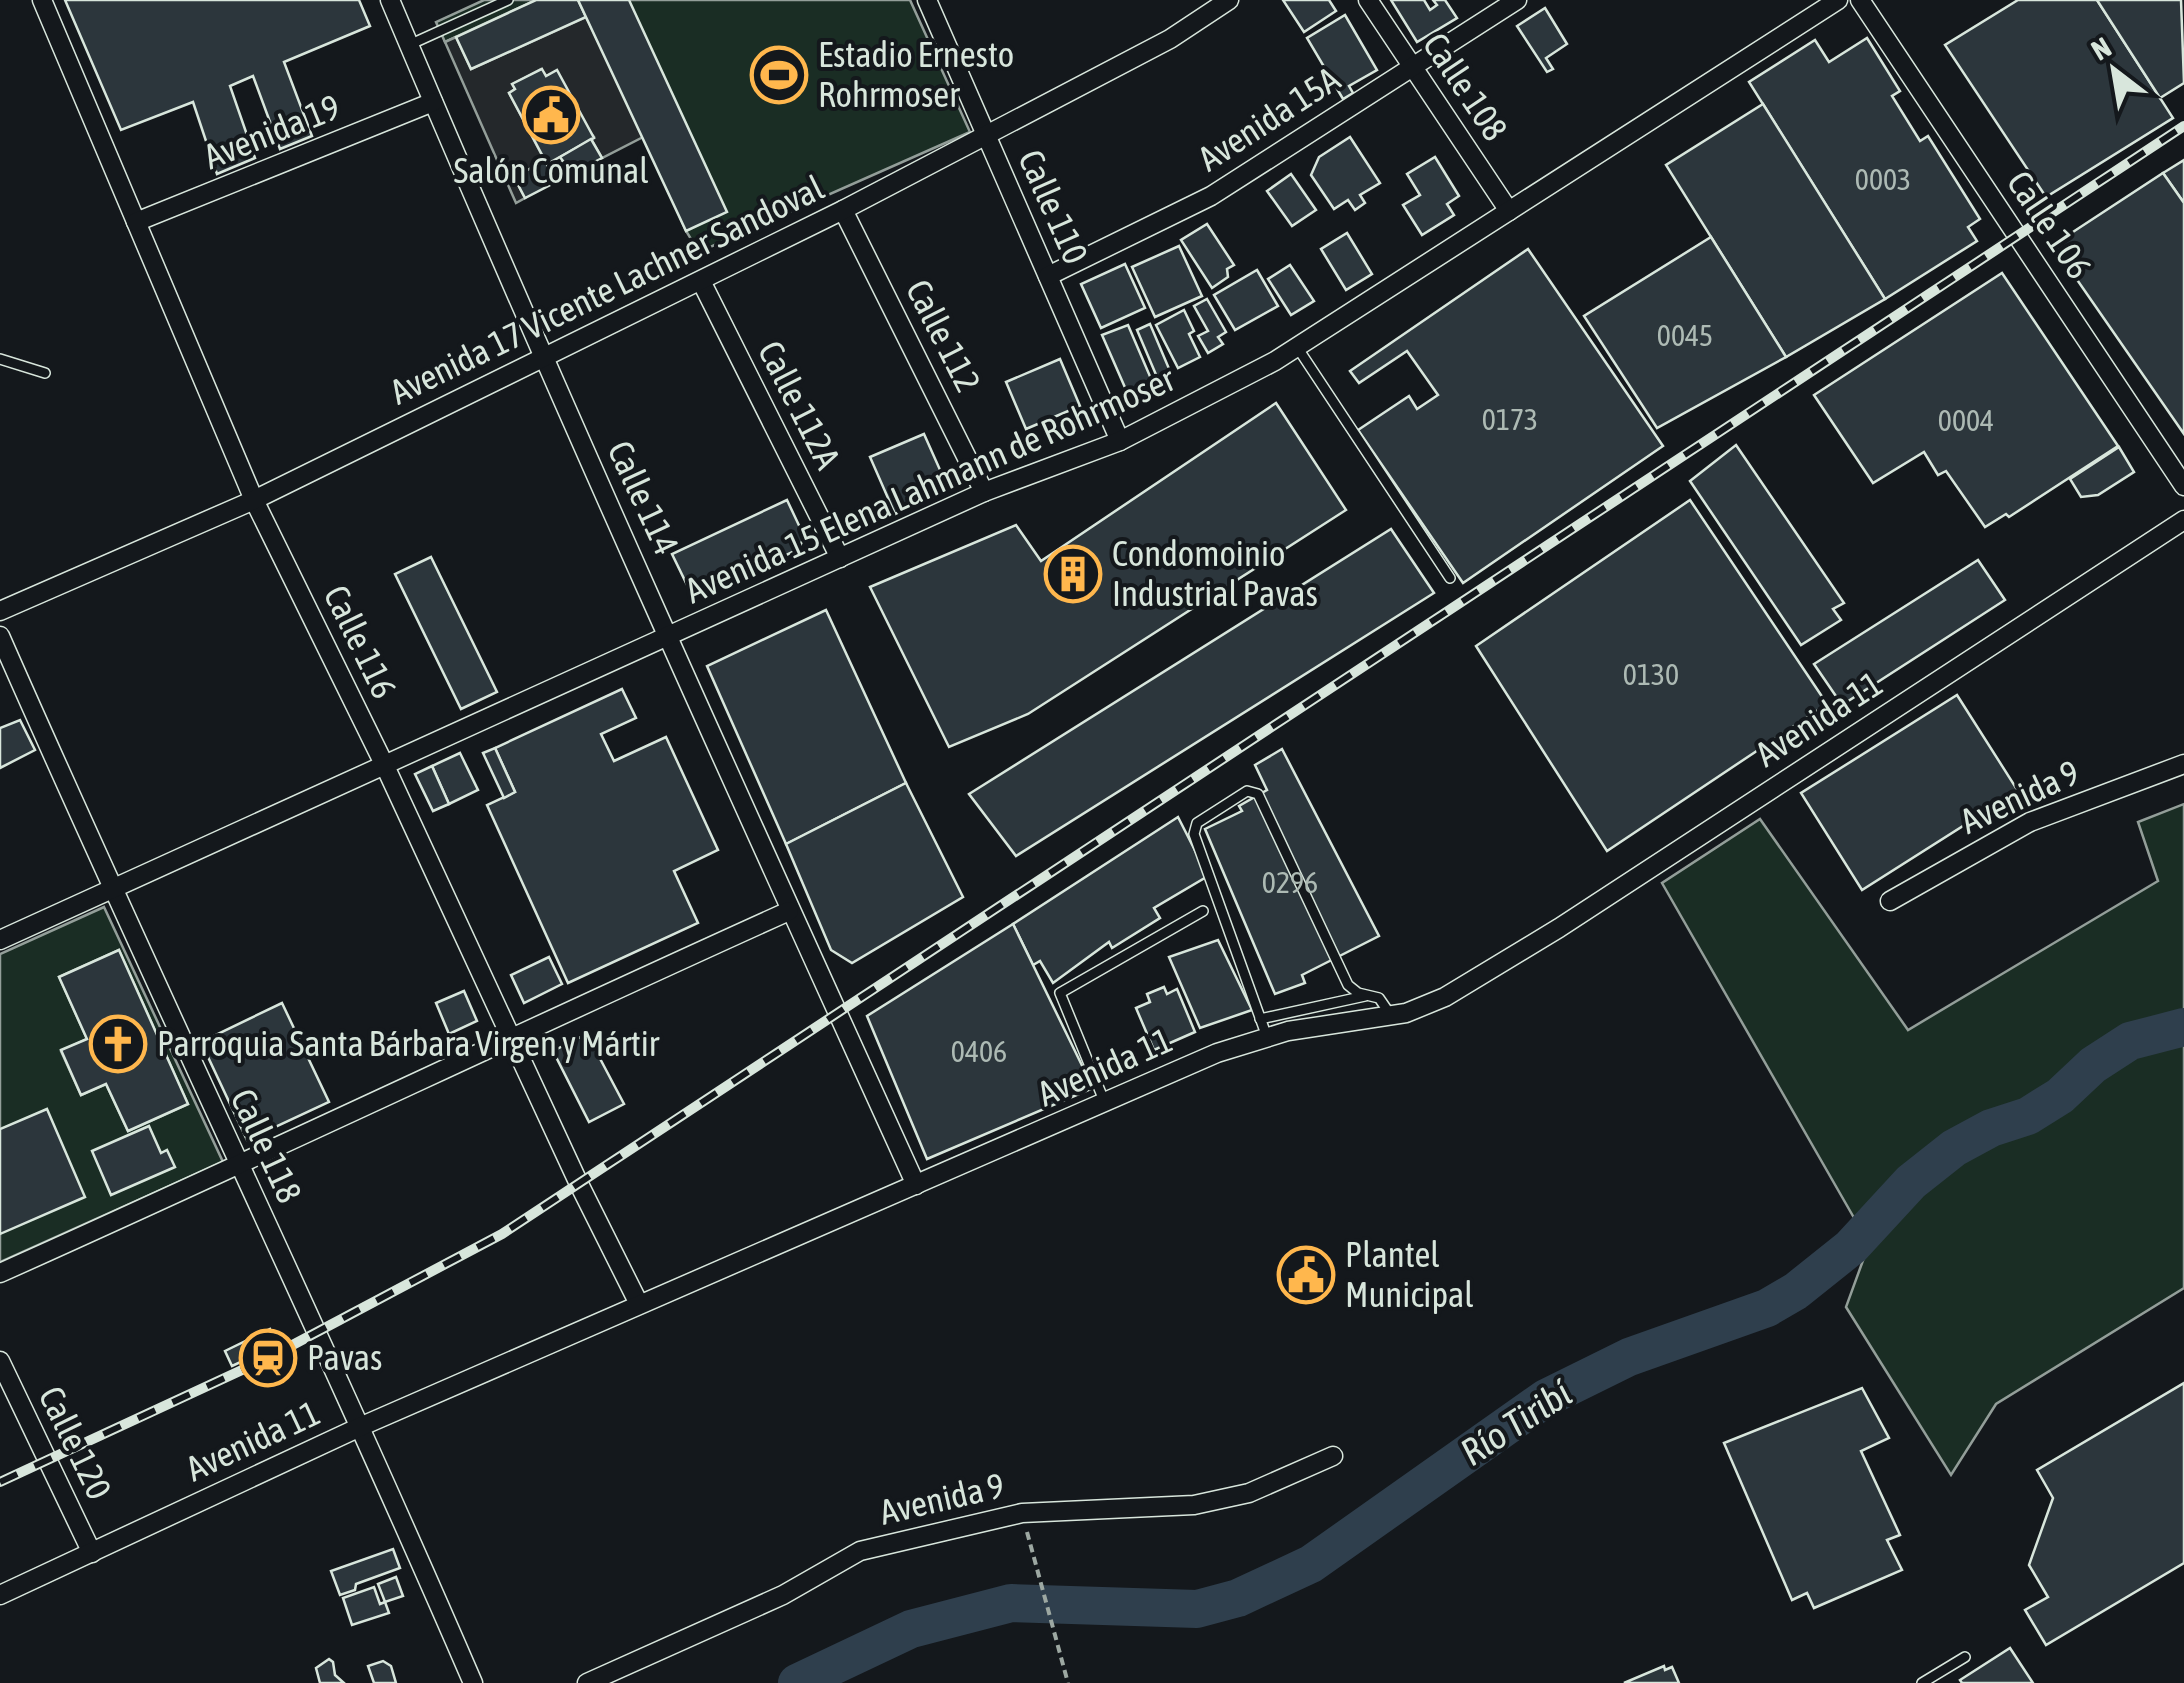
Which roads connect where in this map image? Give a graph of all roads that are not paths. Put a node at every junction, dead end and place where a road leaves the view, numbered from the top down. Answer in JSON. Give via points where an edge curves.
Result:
{"nodes":[{"id":1,"x":42,"y":0,"type":"edge"},
{"id":2,"x":390,"y":0,"type":"edge"},
{"id":3,"x":508,"y":0,"type":"edge"},
{"id":4,"x":927,"y":0,"type":"edge"},
{"id":5,"x":1229,"y":0,"type":"edge"},
{"id":6,"x":1368,"y":0,"type":"edge"},
{"id":7,"x":1517,"y":0,"type":"edge"},
{"id":8,"x":1838,"y":0,"type":"edge"},
{"id":9,"x":1860,"y":0,"type":"edge"},
{"id":10,"x":409,"y":45,"type":"junction"},
{"id":11,"x":1411,"y":65,"type":"junction"},
{"id":12,"x":433,"y":102,"type":"junction"},
{"id":13,"x":986,"y":136,"type":"junction"},
{"id":14,"x":843,"y":210,"type":"junction"},
{"id":15,"x":1509,"y":211,"type":"junction"},
{"id":16,"x":136,"y":222,"type":"junction"},
{"id":17,"x":1048,"y":276,"type":"junction"},
{"id":18,"x":701,"y":280,"type":"junction"},
{"id":19,"x":1297,"y":347,"type":"junction"},
{"id":20,"x":543,"y":357,"type":"junction"},
{"id":21,"x":0,"y":359,"type":"edge"},
{"id":22,"x":45,"y":373,"type":"dead end"},
{"id":23,"x":1120,"y":441,"type":"junction"},
{"id":24,"x":2184,"y":486,"type":"edge"},
{"id":25,"x":984,"y":492,"type":"junction"},
{"id":26,"x":254,"y":500,"type":"junction"},
{"id":27,"x":2184,"y":520,"type":"edge"},
{"id":28,"x":840,"y":558,"type":"junction"},
{"id":29,"x":1450,"y":578,"type":"dead end"},
{"id":30,"x":0,"y":611,"type":"edge"},
{"id":31,"x":0,"y":636,"type":"edge"},
{"id":32,"x":670,"y":637,"type":"junction"},
{"id":33,"x":2184,"y":764,"type":"edge"},
{"id":34,"x":385,"y":766,"type":"junction"},
{"id":35,"x":112,"y":891,"type":"junction"},
{"id":36,"x":1890,"y":901,"type":"dead end"},
{"id":37,"x":789,"y":911,"type":"junction"},
{"id":38,"x":1203,"y":911,"type":"dead end"},
{"id":39,"x":0,"y":940,"type":"edge"},
{"id":40,"x":1366,"y":996,"type":"junction"},
{"id":41,"x":1391,"y":1016,"type":"junction"},
{"id":42,"x":1264,"y":1028,"type":"junction"},
{"id":43,"x":511,"y":1037,"type":"junction"},
{"id":44,"x":1104,"y":1103,"type":"junction"},
{"id":45,"x":240,"y":1166,"type":"junction"},
{"id":46,"x":916,"y":1186,"type":"junction"},
{"id":47,"x":0,"y":1273,"type":"edge"},
{"id":48,"x":639,"y":1304,"type":"junction"},
{"id":49,"x":0,"y":1361,"type":"edge"},
{"id":50,"x":362,"y":1426,"type":"junction"},
{"id":51,"x":1333,"y":1456,"type":"dead end"},
{"id":52,"x":92,"y":1552,"type":"junction"},
{"id":53,"x":0,"y":1595,"type":"edge"},
{"id":54,"x":1965,"y":1657,"type":"dead end"},
{"id":55,"x":473,"y":1683,"type":"edge"},
{"id":56,"x":586,"y":1683,"type":"edge"},
{"id":57,"x":1922,"y":1683,"type":"edge"}],
"edges":[{"from":1,"to":16,"type":"street","name":"Calle 116"},
{"from":2,"to":10,"type":"street","name":"Calle 114"},
{"from":3,"to":10,"type":"lane"},
{"from":4,"to":13,"type":"street","name":"Calle 110"},
{"from":5,"to":13,"type":"street","name":"Avenida 17 Vicente Lachner Sandoval","via":[[1170,39]]},
{"from":6,"to":11,"type":"street","name":"Calle 108"},
{"from":7,"to":11,"type":"street","name":"Avenida 15A"},
{"from":8,"to":15,"type":"street","name":"Avenida 15 Elena Lahmann de Rohrmoser"},
{"from":9,"to":24,"type":"street","name":"Calle 106"},
{"from":10,"to":12,"type":"street","name":"Calle 114"},
{"from":11,"to":15,"type":"street","name":"Calle 108"},
{"from":11,"to":17,"type":"street","name":"Avenida 15A","via":[[1212,196]]},
{"from":12,"to":16,"type":"street","name":"Avenida 19"},
{"from":12,"to":20,"type":"street","name":"Calle 114"},
{"from":13,"to":14,"type":"street","name":"Avenida 17 Vicente Lachner Sandoval"},
{"from":13,"to":17,"type":"street","name":"Calle 110"},
{"from":14,"to":18,"type":"street","name":"Avenida 17 Vicente Lachner Sandoval"},
{"from":14,"to":25,"type":"street","name":"Calle 112"},
{"from":15,"to":19,"type":"street","name":"Avenida 15 Elena Lahmann de Rohrmoser"},
{"from":16,"to":26,"type":"street","name":"Calle 116"},
{"from":17,"to":23,"type":"street","name":"Calle 110"},
{"from":18,"to":20,"type":"street","name":"Avenida 17 Vicente Lachner Sandoval"},
{"from":18,"to":28,"type":"street","name":"Calle 112A"},
{"from":19,"to":23,"type":"street","name":"Avenida 15 Elena Lahmann de Rohrmoser"},
{"from":19,"to":29,"type":"lane"},
{"from":20,"to":26,"type":"street","name":"Avenida 17 Vicente Lachner Sandoval"},
{"from":20,"to":32,"type":"street","name":"Calle 114"},
{"from":21,"to":22,"type":"lane"},
{"from":23,"to":25,"type":"street","name":"Avenida 15 Elena Lahmann de Rohrmoser"},
{"from":25,"to":28,"type":"street","name":"Avenida 15 Elena Lahmann de Rohrmoser"},
{"from":26,"to":30,"type":"street","name":"Avenida 17 Vicente Lachner Sandoval"},
{"from":26,"to":34,"type":"street","name":"Calle 116"},
{"from":27,"to":41,"type":"street","name":"Avenida 11","via":[[1559,928],[1445,997]]},
{"from":28,"to":32,"type":"street","name":"Avenida 15 Elena Lahmann de Rohrmoser"},
{"from":31,"to":35,"type":"street","name":"Calle 118"},
{"from":32,"to":34,"type":"street","name":"Avenida 15 Elena Lahmann de Rohrmoser"},
{"from":32,"to":37,"type":"street","name":"Calle 114"},
{"from":33,"to":36,"type":"street","name":"Avenida 9","via":[[2030,822]]},
{"from":34,"to":35,"type":"street","name":"Avenida 15 Elena Lahmann de Rohrmoser"},
{"from":34,"to":43,"type":"street","name":"Calle 116"},
{"from":35,"to":39,"type":"street","name":"Avenida 15 Elena Lahmann de Rohrmoser"},
{"from":35,"to":45,"type":"street","name":"Calle 118"},
{"from":37,"to":43,"type":"street"},
{"from":37,"to":46,"type":"street","name":"Calle 114"},
{"from":38,"to":44,"type":"lane","via":[[1060,993]]},
{"from":40,"to":41,"type":"lane","via":[[1379,998]]},
{"from":40,"to":42,"type":"lane"},
{"from":40,"to":42,"type":"lane","via":[[1348,984],[1258,794],[1247,791],[1198,823],[1194,834]]},
{"from":41,"to":42,"type":"street","name":"Avenida 11"},
{"from":42,"to":44,"type":"street","name":"Avenida 11"},
{"from":43,"to":45,"type":"street"},
{"from":43,"to":48,"type":"street","name":"Calle 116"},
{"from":44,"to":46,"type":"street","name":"Avenida 11"},
{"from":45,"to":47,"type":"street"},
{"from":45,"to":50,"type":"street","name":"Calle 118"},
{"from":46,"to":48,"type":"street","name":"Avenida 11"},
{"from":48,"to":50,"type":"street","name":"Avenida 11"},
{"from":49,"to":52,"type":"street","name":"Calle 120"},
{"from":50,"to":52,"type":"street","name":"Avenida 11"},
{"from":50,"to":55,"type":"street","name":"Calle 118"},
{"from":51,"to":56,"type":"street","name":"Avenida 9","via":[[1248,1492],[1194,1505],[1022,1513],[860,1550],[783,1595]]},
{"from":52,"to":53,"type":"street","name":"Avenida 11"},
{"from":54,"to":57,"type":"lane"}]}
